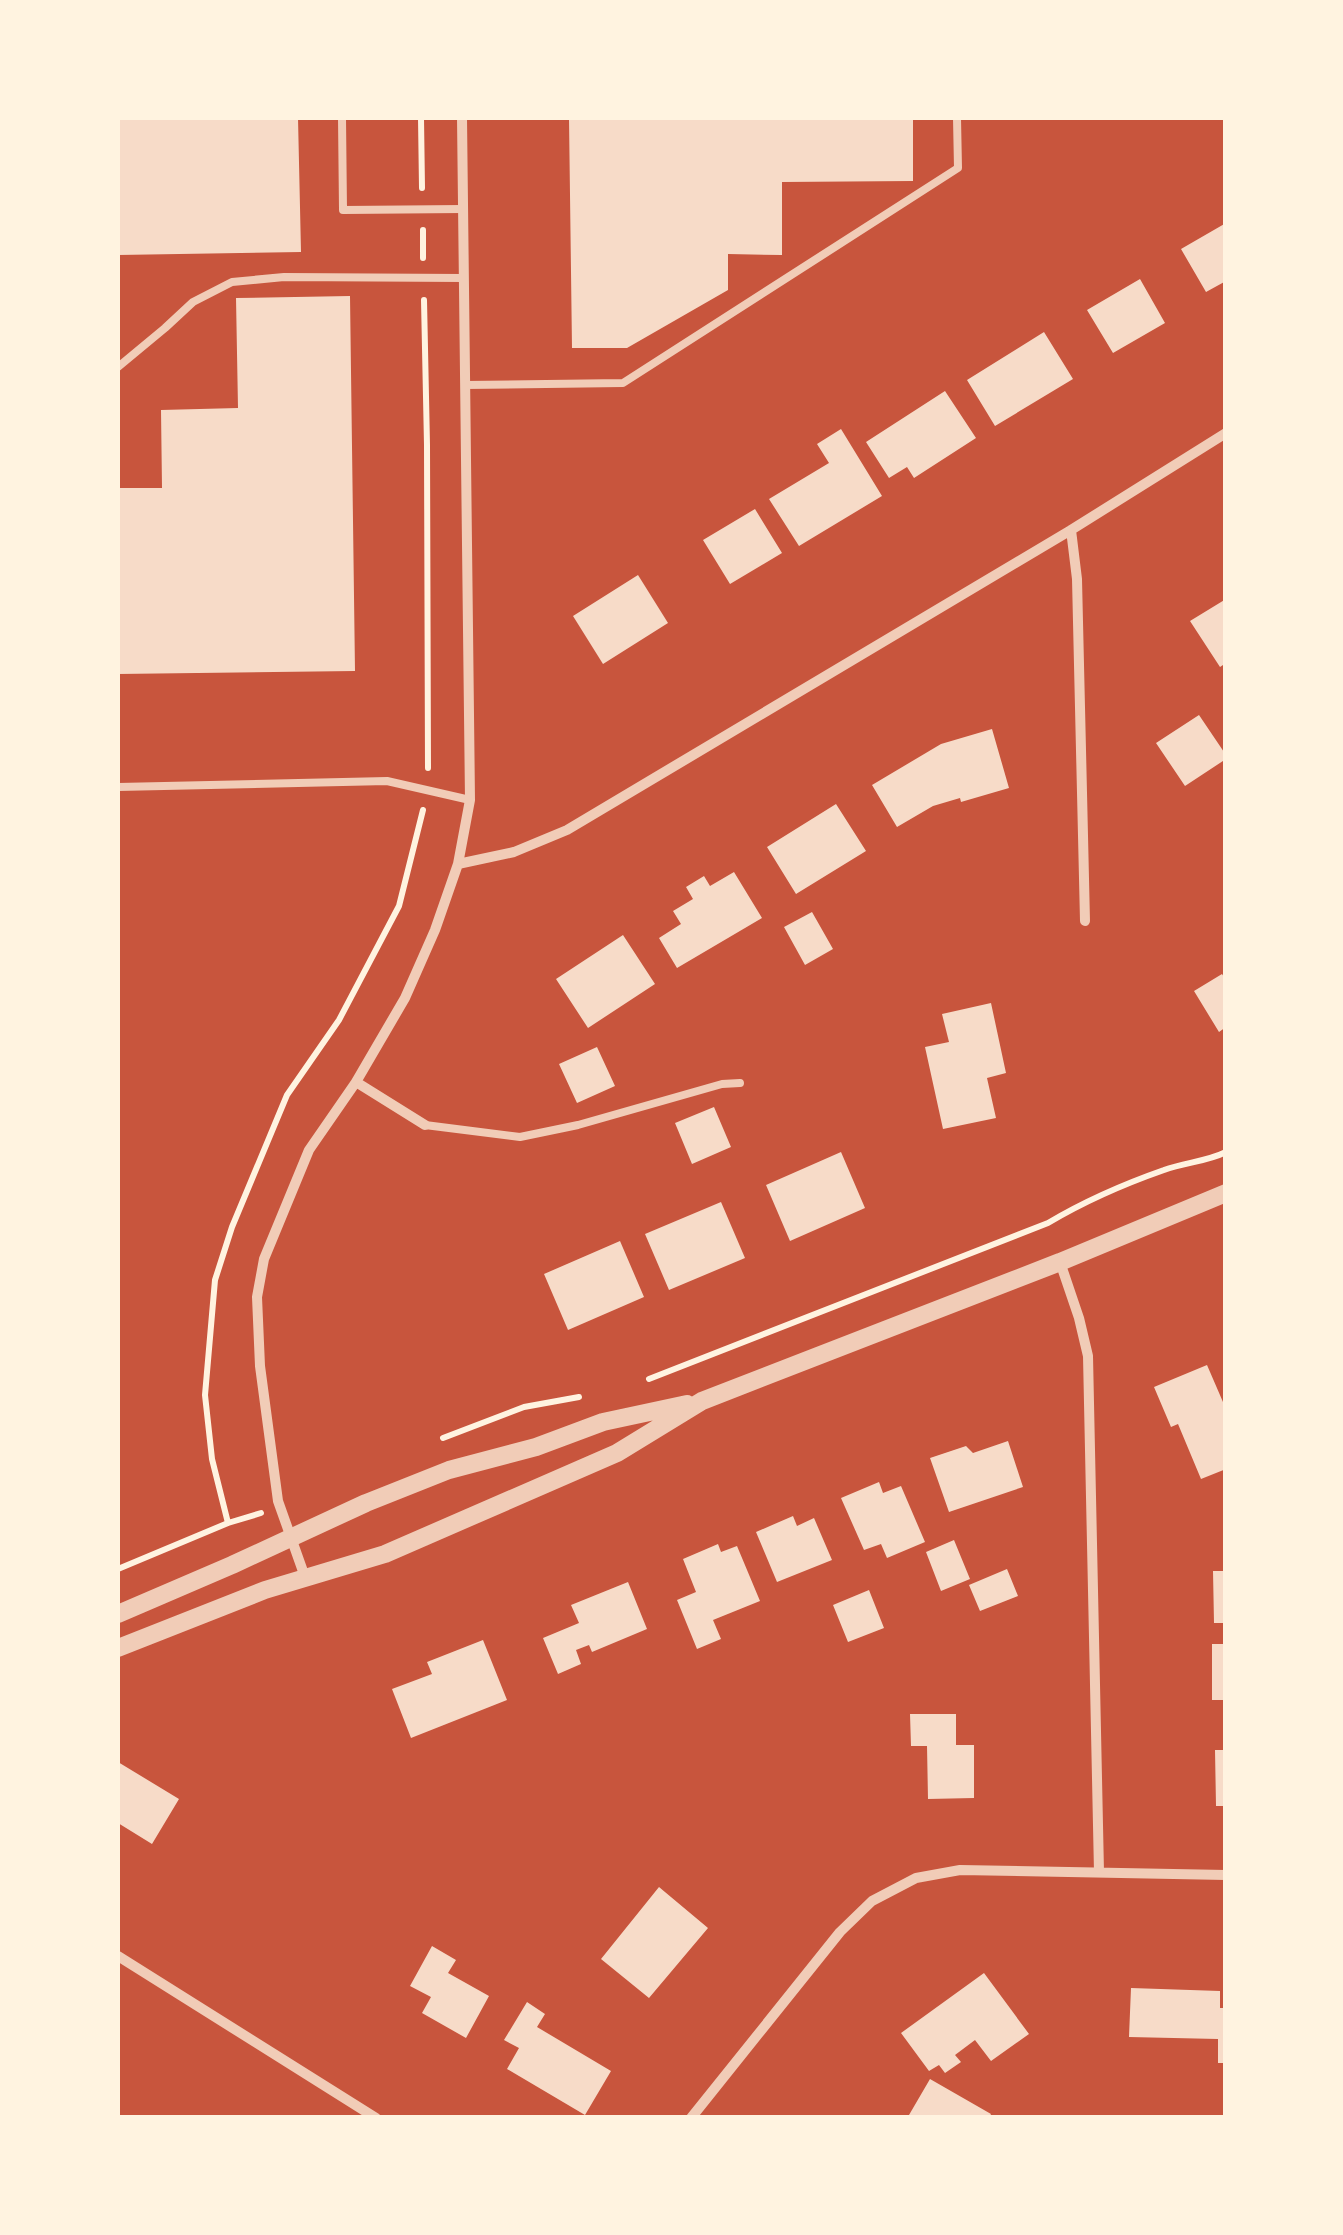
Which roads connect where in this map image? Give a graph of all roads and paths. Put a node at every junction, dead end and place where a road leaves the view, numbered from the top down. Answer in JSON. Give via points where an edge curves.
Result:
{"nodes":[{"id":1,"x":342,"y":118,"type":"edge"},
{"id":2,"x":422,"y":118,"type":"edge"},
{"id":3,"x":462,"y":118,"type":"edge"},
{"id":4,"x":957,"y":118,"type":"edge"},
{"id":5,"x":423,"y":209,"type":"junction"},
{"id":6,"x":463,"y":209,"type":"junction"},
{"id":7,"x":464,"y":278,"type":"junction"},
{"id":8,"x":424,"y":279,"type":"junction"},
{"id":9,"x":118,"y":367,"type":"edge"},
{"id":10,"x":465,"y":385,"type":"junction"},
{"id":11,"x":1226,"y":433,"type":"edge"},
{"id":12,"x":1071,"y":530,"type":"junction"},
{"id":13,"x":118,"y":786,"type":"edge"},
{"id":14,"x":426,"y":790,"type":"junction"},
{"id":15,"x":470,"y":800,"type":"junction"},
{"id":16,"x":458,"y":864,"type":"junction"},
{"id":17,"x":1084,"y":921,"type":"dead end"},
{"id":18,"x":356,"y":1082,"type":"junction"},
{"id":19,"x":740,"y":1083,"type":"dead end"},
{"id":20,"x":424,"y":1126,"type":"joint"},
{"id":21,"x":1226,"y":1152,"type":"edge"},
{"id":22,"x":1226,"y":1193,"type":"edge"},
{"id":23,"x":1060,"y":1262,"type":"junction"},
{"id":24,"x":646,"y":1380,"type":"dead end"},
{"id":25,"x":594,"y":1394,"type":"dead end"},
{"id":26,"x":702,"y":1401,"type":"junction"},
{"id":27,"x":436,"y":1440,"type":"dead end"},
{"id":28,"x":290,"y":1538,"type":"junction"},
{"id":29,"x":118,"y":1569,"type":"edge"},
{"id":30,"x":305,"y":1578,"type":"junction"},
{"id":31,"x":118,"y":1614,"type":"edge"},
{"id":32,"x":118,"y":1648,"type":"edge"},
{"id":33,"x":1099,"y":1872,"type":"junction"},
{"id":34,"x":1226,"y":1875,"type":"edge"},
{"id":35,"x":118,"y":1956,"type":"edge"},
{"id":36,"x":376,"y":2118,"type":"edge"},
{"id":37,"x":691,"y":2118,"type":"edge"}],
"edges":[{"from":1,"to":5,"type":"lane","via":[[343,210]]},
{"from":2,"to":5,"type":"path"},
{"from":3,"to":6,"type":"street"},
{"from":4,"to":10,"type":"lane","via":[[958,168],[623,383]]},
{"from":5,"to":6,"type":"lane"},
{"from":5,"to":8,"type":"path"},
{"from":6,"to":7,"type":"street"},
{"from":7,"to":8,"type":"lane"},
{"from":7,"to":10,"type":"street"},
{"from":8,"to":9,"type":"lane","via":[[232,282],[193,302]]},
{"from":8,"to":14,"type":"path"},
{"from":10,"to":15,"type":"street"},
{"from":11,"to":12,"type":"street"},
{"from":12,"to":16,"type":"street","via":[[567,830],[514,852]]},
{"from":12,"to":17,"type":"street"},
{"from":13,"to":14,"type":"lane","via":[[387,781]]},
{"from":14,"to":15,"type":"lane"},
{"from":14,"to":29,"type":"path","via":[[399,906],[339,1020],[287,1095],[215,1280],[205,1395],[228,1523]]},
{"from":15,"to":16,"type":"street"},
{"from":16,"to":18,"type":"street","via":[[406,998]]},
{"from":18,"to":20,"type":"street"},
{"from":18,"to":28,"type":"street","via":[[309,1150],[264,1259],[258,1297],[260,1366],[278,1500]]},
{"from":19,"to":20,"type":"lane","via":[[520,1137]]},
{"from":21,"to":24,"type":"path","via":[[1152,1174],[1048,1223]]},
{"from":22,"to":23,"type":"street"},
{"from":23,"to":26,"type":"street"},
{"from":23,"to":33,"type":"street","via":[[1088,1356]]},
{"from":25,"to":27,"type":"path","via":[[524,1407]]},
{"from":26,"to":28,"type":"street","via":[[603,1422],[450,1470]]},
{"from":26,"to":30,"type":"street","via":[[617,1453],[385,1554]]},
{"from":28,"to":30,"type":"street"},
{"from":28,"to":31,"type":"street"},
{"from":30,"to":32,"type":"street"},
{"from":33,"to":34,"type":"street"},
{"from":33,"to":37,"type":"street","via":[[960,1870],[916,1878],[872,1901]]},
{"from":35,"to":36,"type":"street"}]}
